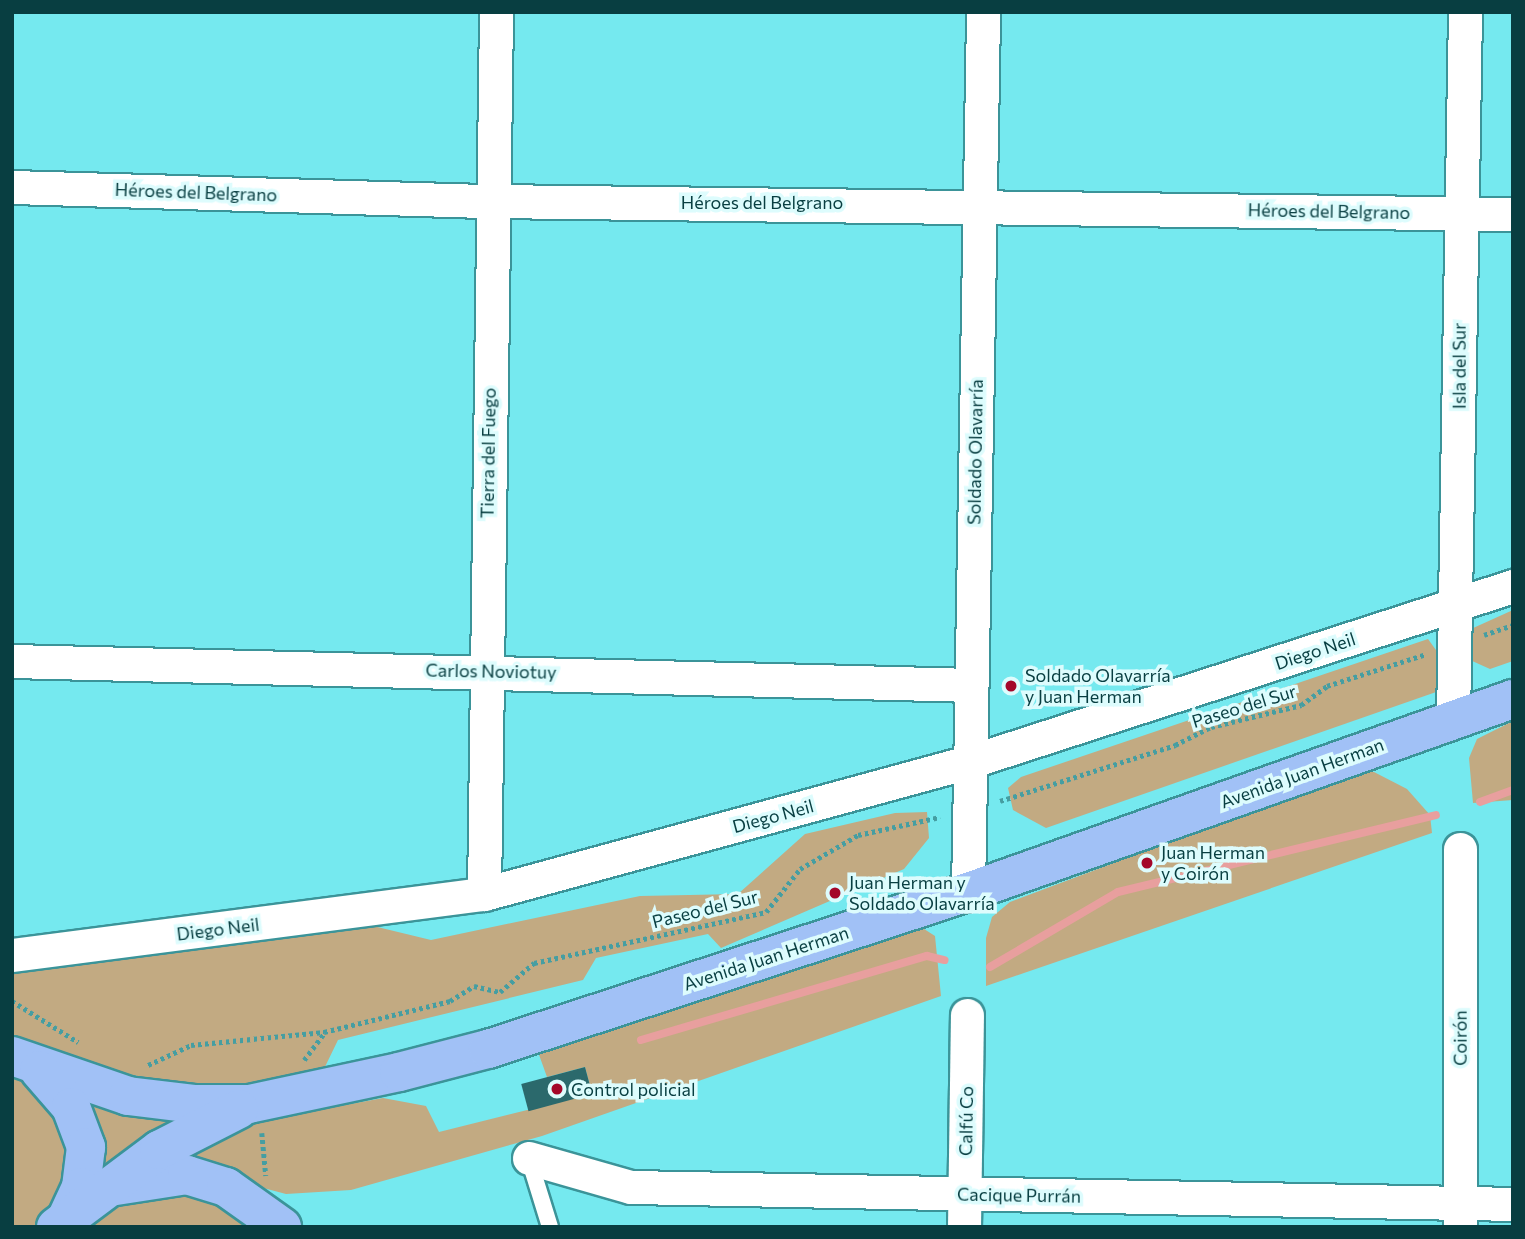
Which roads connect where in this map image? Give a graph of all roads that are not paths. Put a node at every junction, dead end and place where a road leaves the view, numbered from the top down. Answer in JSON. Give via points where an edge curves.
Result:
{"nodes":[{"id":1,"x":496,"y":12,"type":"edge"},
{"id":2,"x":983,"y":12,"type":"edge"},
{"id":3,"x":1465,"y":12,"type":"edge"},
{"id":4,"x":12,"y":187,"type":"edge"},
{"id":5,"x":492,"y":201,"type":"junction"},
{"id":6,"x":979,"y":203,"type":"junction"},
{"id":7,"x":1460,"y":214,"type":"junction"},
{"id":8,"x":1513,"y":214,"type":"edge"},
{"id":9,"x":1513,"y":586,"type":"edge"},
{"id":10,"x":1457,"y":605,"type":"junction"},
{"id":11,"x":12,"y":661,"type":"edge"},
{"id":12,"x":485,"y":671,"type":"junction"},
{"id":13,"x":971,"y":685,"type":"junction"},
{"id":14,"x":1513,"y":699,"type":"edge"},
{"id":15,"x":1453,"y":720,"type":"junction"},
{"id":16,"x":972,"y":761,"type":"junction"},
{"id":17,"x":1460,"y":849,"type":"dead end"},
{"id":18,"x":968,"y":892,"type":"junction"},
{"id":19,"x":484,"y":894,"type":"junction"},
{"id":20,"x":12,"y":955,"type":"edge"},
{"id":21,"x":967,"y":1015,"type":"dead end"},
{"id":22,"x":23,"y":1061,"type":"edge"},
{"id":23,"x":249,"y":1104,"type":"junction"},
{"id":24,"x":529,"y":1158,"type":"joint"},
{"id":25,"x":103,"y":1189,"type":"junction"},
{"id":26,"x":1513,"y":1204,"type":"edge"},
{"id":27,"x":964,"y":1211,"type":"edge"},
{"id":28,"x":1460,"y":1215,"type":"edge"},
{"id":29,"x":62,"y":1222,"type":"edge"},
{"id":30,"x":282,"y":1227,"type":"edge"},
{"id":31,"x":550,"y":1227,"type":"edge"}],
"edges":[{"from":1,"to":5,"type":"street","name":"Tierra del Fuego"},
{"from":2,"to":6,"type":"street","name":"Soldado Olavarría"},
{"from":3,"to":7,"type":"street","name":"Isla del Sur"},
{"from":4,"to":5,"type":"street","name":"Héroes del Belgrano"},
{"from":5,"to":6,"type":"street","name":"Héroes del Belgrano"},
{"from":5,"to":12,"type":"street","name":"Tierra del Fuego"},
{"from":6,"to":7,"type":"street","name":"Héroes del Belgrano"},
{"from":6,"to":13,"type":"street","name":"Soldado Olavarría"},
{"from":7,"to":8,"type":"street","name":"Héroes del Belgrano"},
{"from":7,"to":10,"type":"street","name":"Isla del Sur"},
{"from":9,"to":10,"type":"street","name":"Diego Neil"},
{"from":10,"to":15,"type":"street","name":"Isla del Sur"},
{"from":10,"to":16,"type":"street","name":"Diego Neil"},
{"from":11,"to":12,"type":"street","name":"Carlos Noviotuy"},
{"from":12,"to":13,"type":"street","name":"Carlos Noviotuy"},
{"from":12,"to":19,"type":"street","name":"Tierra del Fuego"},
{"from":13,"to":16,"type":"street","name":"Soldado Olavarría"},
{"from":14,"to":15,"type":"main road","name":"Avenida Juan Herman"},
{"from":15,"to":18,"type":"main road","name":"Avenida Juan Herman"},
{"from":16,"to":18,"type":"street","name":"Soldado Olavarría"},
{"from":16,"to":19,"type":"street","name":"Diego Neil"},
{"from":17,"to":28,"type":"street","name":"Coirón"},
{"from":18,"to":23,"type":"main road","name":"Avenida Juan Herman","via":[[488,1049]]},
{"from":19,"to":20,"type":"street","name":"Diego Neil"},
{"from":21,"to":27,"type":"street","name":"Calfú Co"},
{"from":22,"to":23,"type":"main road","name":"Avenida Juan Herman","via":[[161,1102]]},
{"from":22,"to":29,"type":"main road","name":"Avenida Juan Herman","via":[[71,1107],[86,1147],[81,1187]]},
{"from":23,"to":25,"type":"main road","name":"Avenida Juan Herman","via":[[159,1150]]},
{"from":24,"to":27,"type":"street","name":"Cacique Purrán","via":[[631,1187]]},
{"from":24,"to":31,"type":"lane"},
{"from":25,"to":29,"type":"main road","name":"Avenida Juan Herman"},
{"from":25,"to":30,"type":"main road","via":[[187,1175],[226,1187]]},
{"from":26,"to":28,"type":"street","name":"Cacique Purrán"},
{"from":27,"to":28,"type":"street","name":"Cacique Purrán"}]}
